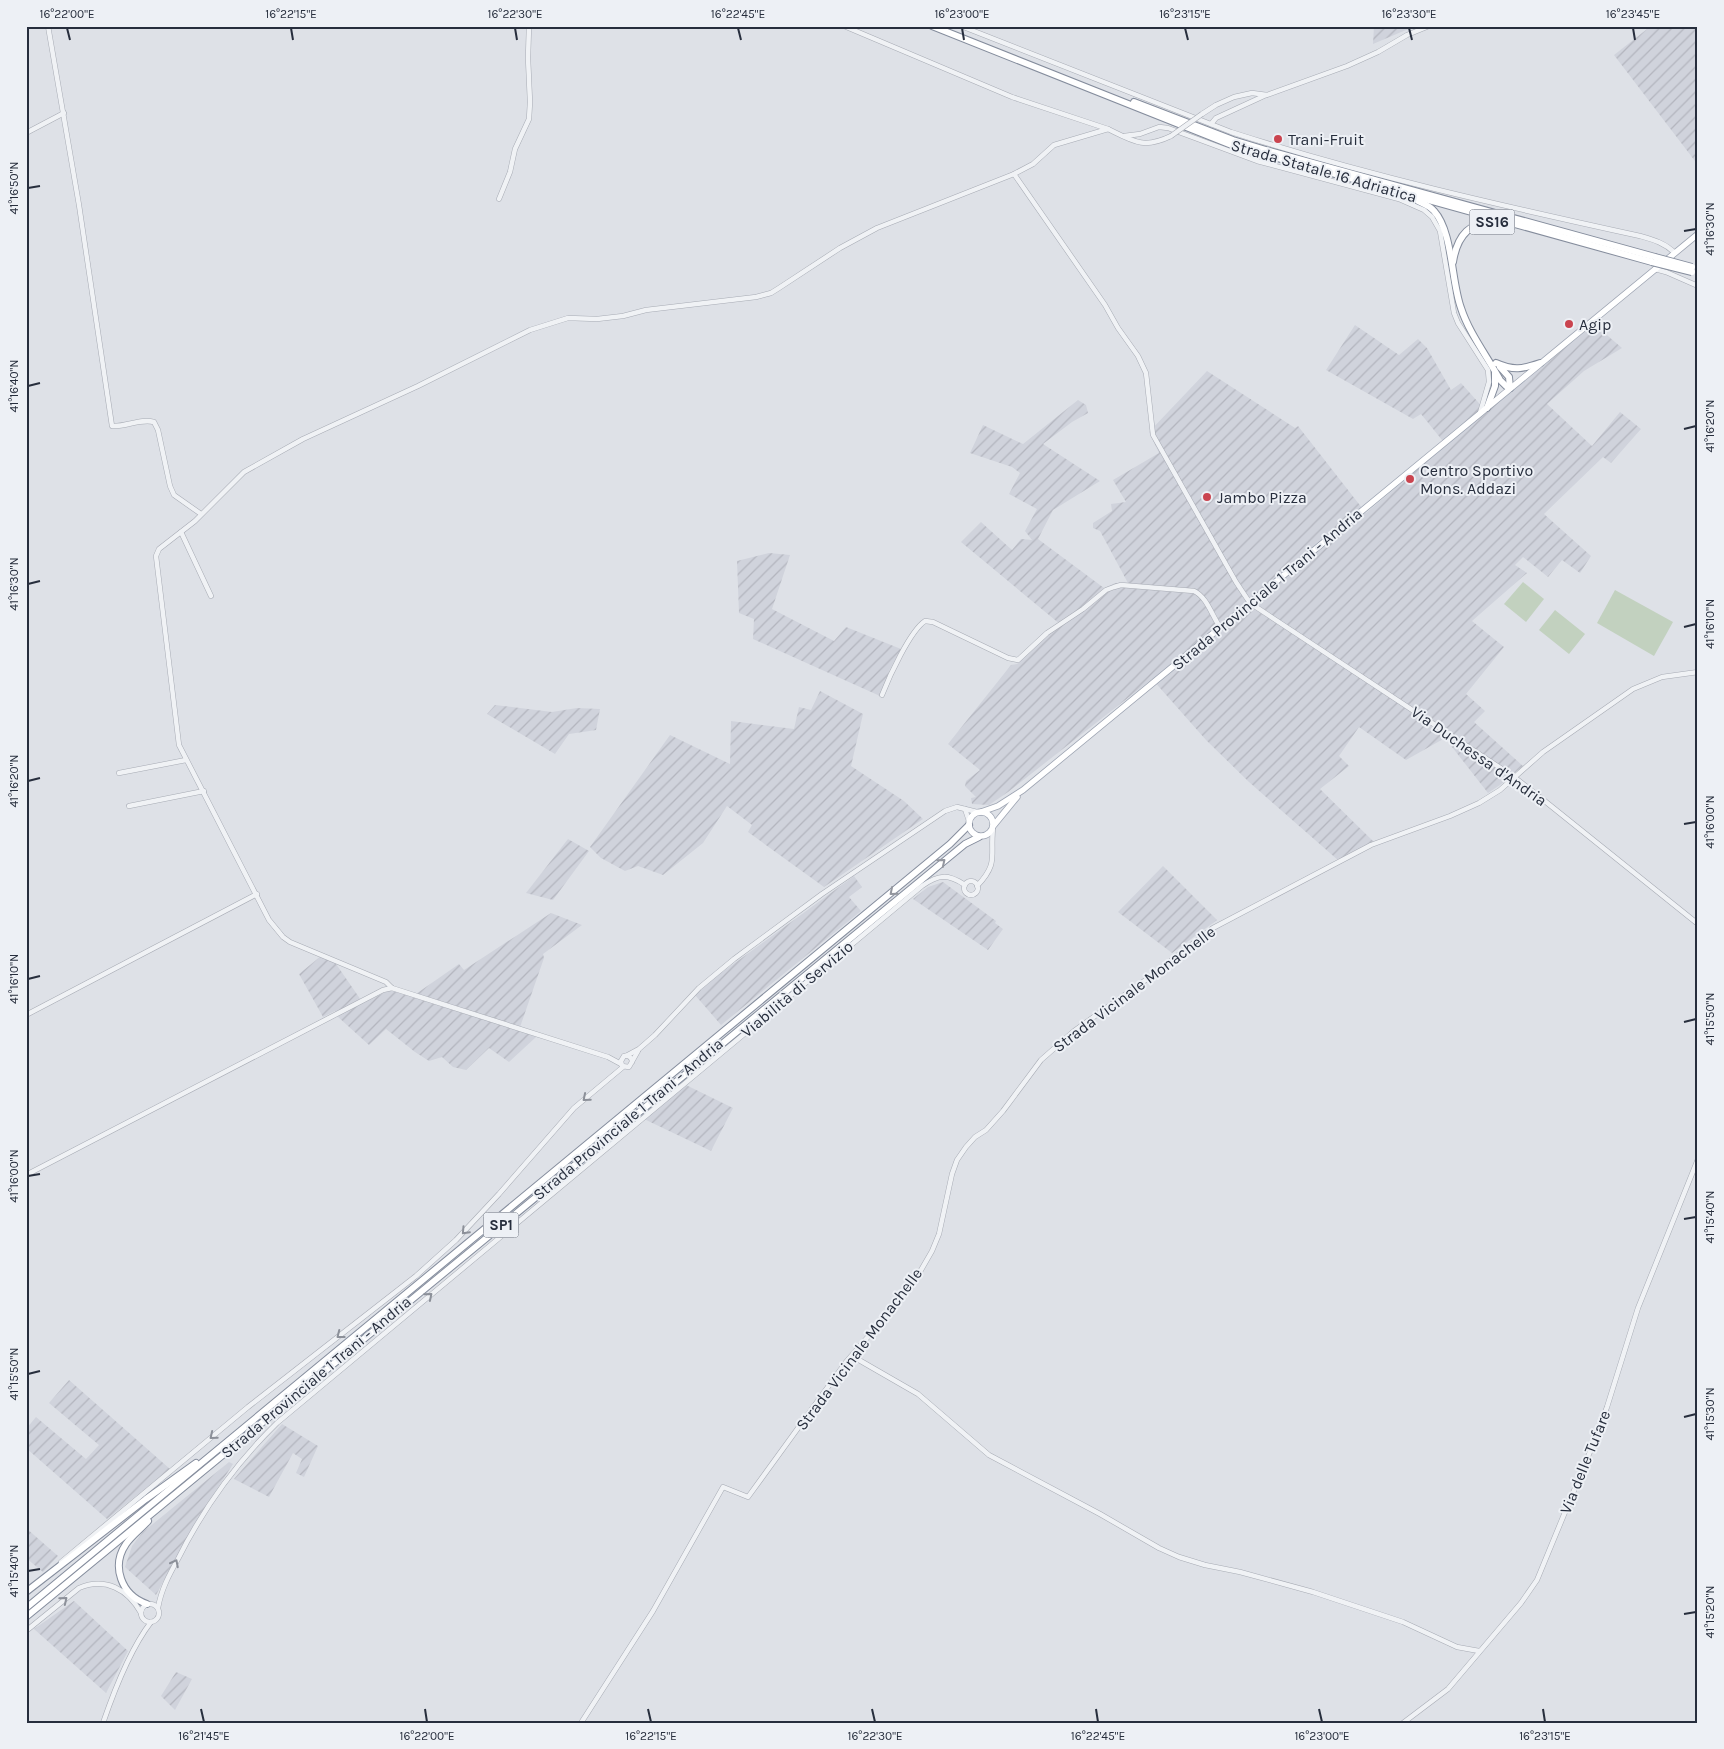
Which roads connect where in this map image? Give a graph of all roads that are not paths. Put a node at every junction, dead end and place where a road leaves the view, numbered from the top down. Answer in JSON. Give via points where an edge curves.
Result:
{"nodes":[{"id":1,"x":48,"y":26,"type":"edge"},
{"id":2,"x":529,"y":26,"type":"edge"},
{"id":3,"x":844,"y":26,"type":"edge"},
{"id":4,"x":932,"y":26,"type":"edge"},
{"id":5,"x":942,"y":26,"type":"edge"},
{"id":6,"x":961,"y":26,"type":"edge"},
{"id":7,"x":1429,"y":26,"type":"edge"},
{"id":8,"x":1416,"y":28,"type":"edge"},
{"id":9,"x":1267,"y":95,"type":"junction"},
{"id":10,"x":64,"y":113,"type":"junction"},
{"id":11,"x":1211,"y":124,"type":"junction"},
{"id":12,"x":1108,"y":130,"type":"junction"},
{"id":13,"x":26,"y":133,"type":"edge"},
{"id":14,"x":1122,"y":136,"type":"junction"},
{"id":15,"x":1014,"y":174,"type":"junction"},
{"id":16,"x":1392,"y":191,"type":"junction"},
{"id":17,"x":499,"y":199,"type":"dead end"},
{"id":18,"x":1698,"y":234,"type":"edge"},
{"id":19,"x":1560,"y":236,"type":"junction"},
{"id":20,"x":1675,"y":253,"type":"junction"},
{"id":21,"x":1654,"y":259,"type":"junction"},
{"id":22,"x":1452,"y":269,"type":"junction"},
{"id":23,"x":1655,"y":269,"type":"junction"},
{"id":24,"x":1695,"y":270,"type":"edge"},
{"id":25,"x":1698,"y":286,"type":"edge"},
{"id":26,"x":1540,"y":363,"type":"junction"},
{"id":27,"x":1495,"y":366,"type":"junction"},
{"id":28,"x":1510,"y":388,"type":"junction"},
{"id":29,"x":1486,"y":408,"type":"junction"},
{"id":30,"x":1480,"y":413,"type":"junction"},
{"id":31,"x":201,"y":514,"type":"junction"},
{"id":32,"x":181,"y":532,"type":"junction"},
{"id":33,"x":211,"y":596,"type":"dead end"},
{"id":34,"x":1250,"y":603,"type":"junction"},
{"id":35,"x":1220,"y":627,"type":"junction"},
{"id":36,"x":1698,"y":672,"type":"edge"},
{"id":37,"x":882,"y":695,"type":"dead end"},
{"id":38,"x":186,"y":760,"type":"junction"},
{"id":39,"x":118,"y":773,"type":"dead end"},
{"id":40,"x":1514,"y":777,"type":"junction"},
{"id":41,"x":1024,"y":790,"type":"junction"},
{"id":42,"x":204,"y":791,"type":"junction"},
{"id":43,"x":129,"y":806,"type":"dead end"},
{"id":44,"x":965,"y":809,"type":"junction"},
{"id":45,"x":979,"y":812,"type":"junction"},
{"id":46,"x":969,"y":823,"type":"junction"},
{"id":47,"x":993,"y":827,"type":"junction"},
{"id":48,"x":979,"y":837,"type":"junction"},
{"id":49,"x":965,"y":885,"type":"junction"},
{"id":50,"x":977,"y":886,"type":"junction"},
{"id":51,"x":257,"y":894,"type":"junction"},
{"id":52,"x":1698,"y":924,"type":"edge"},
{"id":53,"x":392,"y":988,"type":"junction"},
{"id":54,"x":26,"y":1015,"type":"edge"},
{"id":55,"x":638,"y":1049,"type":"junction"},
{"id":56,"x":608,"y":1057,"type":"junction"},
{"id":57,"x":624,"y":1057,"type":"junction"},
{"id":58,"x":632,"y":1062,"type":"junction"},
{"id":59,"x":622,"y":1066,"type":"junction"},
{"id":60,"x":1698,"y":1159,"type":"edge"},
{"id":61,"x":26,"y":1175,"type":"edge"},
{"id":62,"x":852,"y":1356,"type":"junction"},
{"id":63,"x":230,"y":1439,"type":"junction"},
{"id":64,"x":170,"y":1498,"type":"junction"},
{"id":65,"x":26,"y":1592,"type":"edge"},
{"id":66,"x":147,"y":1604,"type":"junction"},
{"id":67,"x":26,"y":1608,"type":"edge"},
{"id":68,"x":158,"y":1608,"type":"junction"},
{"id":69,"x":141,"y":1613,"type":"junction"},
{"id":70,"x":26,"y":1617,"type":"edge"},
{"id":71,"x":143,"y":1619,"type":"junction"},
{"id":72,"x":152,"y":1622,"type":"junction"},
{"id":73,"x":26,"y":1631,"type":"edge"},
{"id":74,"x":142,"y":1634,"type":"junction"},
{"id":75,"x":1479,"y":1651,"type":"junction"},
{"id":76,"x":103,"y":1723,"type":"edge"},
{"id":77,"x":581,"y":1723,"type":"edge"},
{"id":78,"x":1403,"y":1723,"type":"edge"}],
"edges":[{"from":1,"to":10,"type":"street"},
{"from":2,"to":17,"type":"street","via":[[529,119],[515,149]]},
{"from":3,"to":12,"type":"street","via":[[1012,97]]},
{"from":4,"to":16,"type":"highway","name":"Strada Statale 16 Adriatica","number":"SS16","via":[[1234,146]]},
{"from":5,"to":21,"type":"highway","name":"Strada Statale 16 Adriatica","number":"SS16","via":[[1233,140]]},
{"from":6,"to":11,"type":"street"},
{"from":7,"to":8,"type":"street"},
{"from":8,"to":9,"type":"street","via":[[1378,52],[1347,66]]},
{"from":9,"to":11,"type":"street","via":[[1216,118]]},
{"from":9,"to":14,"type":"street","bridge":true,"via":[[1234,96],[1153,144]]},
{"from":10,"to":13,"type":"street"},
{"from":10,"to":31,"type":"street","via":[[112,426],[154,422],[174,495]]},
{"from":11,"to":20,"type":"street","via":[[1269,144],[1437,190],[1640,236],[1660,242]]},
{"from":12,"to":14,"type":"street"},
{"from":12,"to":15,"type":"street","via":[[1054,145],[1039,159]]},
{"from":14,"to":30,"type":"street","via":[[1159,127],[1168,128],[1257,161],[1399,199],[1424,210],[1440,231],[1454,313],[1488,370],[1489,382]]},
{"from":15,"to":31,"type":"street","via":[[877,228],[771,293],[597,320],[568,318],[530,330],[291,445],[244,472]]},
{"from":15,"to":34,"type":"street","via":[[1138,356],[1146,373],[1153,434]]},
{"from":16,"to":19,"type":"highway","name":"Strada Statale 16 Adriatica","number":"SS16"},
{"from":16,"to":22,"type":"highway","number":"SS16","via":[[1434,211],[1443,226]]},
{"from":18,"to":20,"type":"main road","number":"SP1"},
{"from":19,"to":21,"type":"highway","name":"Strada Statale 16 Adriatica","number":"SS16"},
{"from":19,"to":22,"type":"highway","number":"SS16","via":[[1482,223],[1459,240]]},
{"from":20,"to":23,"type":"main road","number":"SP1"},
{"from":21,"to":24,"type":"highway","name":"Strada Statale 16 Adriatica","number":"SS16","bridge":true},
{"from":22,"to":27,"type":"highway","number":"SS16","via":[[1466,323]]},
{"from":23,"to":25,"type":"street"},
{"from":23,"to":26,"type":"main road","number":"SP1"},
{"from":26,"to":27,"type":"highway","number":"SS16","via":[[1511,369]]},
{"from":26,"to":28,"type":"main road","number":"SP1"},
{"from":27,"to":28,"type":"highway","number":"SS16","via":[[1509,377]]},
{"from":27,"to":29,"type":"highway","via":[[1494,386]]},
{"from":28,"to":29,"type":"main road","name":"Strada Provinciale 1 Trani - Andria","number":"SP1"},
{"from":29,"to":30,"type":"main road","name":"Strada Provinciale 1 Trani - Andria","number":"SP1"},
{"from":30,"to":34,"type":"main road","name":"Strada Provinciale 1 Trani - Andria","number":"SP1"},
{"from":31,"to":32,"type":"street"},
{"from":32,"to":33,"type":"street"},
{"from":32,"to":38,"type":"street","via":[[159,549],[156,556],[179,745]]},
{"from":34,"to":35,"type":"main road","name":"Strada Provinciale 1 Trani - Andria","number":"SP1"},
{"from":34,"to":40,"type":"street","name":"Via Duchessa d'Andria"},
{"from":35,"to":37,"type":"street","via":[[1203,596],[1194,591],[1121,585],[1106,590],[1047,633],[1018,660],[925,621],[890,672]]},
{"from":35,"to":41,"type":"main road","name":"Strada Provinciale 1 Trani - Andria","number":"SP1"},
{"from":36,"to":40,"type":"street","name":"Strada Vicinale Monachelle","via":[[1662,677],[1633,689],[1543,752]]},
{"from":38,"to":39,"type":"street"},
{"from":38,"to":42,"type":"street"},
{"from":40,"to":52,"type":"street","name":"Via Duchessa d'Andria"},
{"from":40,"to":62,"type":"street","name":"Strada Vicinale Monachelle","via":[[1479,803],[1370,846],[1213,928],[1054,1048],[1041,1060],[1003,1111],[962,1154],[952,1174],[939,1234],[932,1251],[900,1300]]},
{"from":41,"to":45,"type":"main road","name":"Strada Provinciale 1 Trani - Andria","number":"SP1","via":[[998,806]]},
{"from":41,"to":47,"type":"main road","name":"Strada Provinciale 1 Trani - Andria","number":"SP1"},
{"from":42,"to":43,"type":"street"},
{"from":42,"to":51,"type":"street"},
{"from":44,"to":45,"type":"street"},
{"from":44,"to":46,"type":"street"},
{"from":44,"to":55,"type":"street","via":[[950,808],[935,816],[822,894],[699,988]]},
{"from":45,"to":46,"type":"main road","name":"Strada Provinciale 1 Trani - Andria","number":"SP1"},
{"from":45,"to":47,"type":"main road","via":[[989,814]]},
{"from":46,"to":48,"type":"main road","via":[[972,832]]},
{"from":46,"to":63,"type":"highway","name":"Strada Provinciale 1 Trani - Andria","number":"SP1","one_way":true,"via":[[950,844]]},
{"from":47,"to":48,"type":"main road","name":"Strada Provinciale 1 Trani - Andria","number":"SP1","via":[[987,836]]},
{"from":47,"to":50,"type":"street","via":[[992,865]]},
{"from":64,"to":48,"type":"highway","name":"Strada Provinciale 1 Trani - Andria","number":"SP1","one_way":true,"via":[[965,844]]},
{"from":49,"to":50,"type":"street","via":[[974,882]]},
{"from":49,"to":50,"type":"street","via":[[965,892],[970,895],[976,892]]},
{"from":68,"to":49,"type":"street","name":"Viabilità di Servizio","one_way":true,"via":[[161,1593],[198,1523],[245,1458],[277,1423],[922,886],[945,876]]},
{"from":51,"to":53,"type":"street","via":[[269,920],[290,942],[386,982]]},
{"from":51,"to":54,"type":"street"},
{"from":53,"to":56,"type":"street"},
{"from":53,"to":61,"type":"street","via":[[325,1019]]},
{"from":55,"to":57,"type":"street"},
{"from":55,"to":58,"type":"street"},
{"from":56,"to":57,"type":"street"},
{"from":56,"to":59,"type":"street"},
{"from":57,"to":58,"type":"street","via":[[630,1057]]},
{"from":57,"to":59,"type":"street"},
{"from":58,"to":59,"type":"street","via":[[629,1067]]},
{"from":59,"to":65,"type":"street","one_way":true,"via":[[574,1108],[456,1240],[416,1276],[207,1440]]},
{"from":60,"to":75,"type":"street","name":"Via delle Tufare","via":[[1638,1308],[1594,1442],[1537,1580]]},
{"from":62,"to":75,"type":"street","via":[[918,1394],[989,1455],[1159,1548],[1205,1565],[1313,1592],[1403,1622],[1457,1647]]},
{"from":62,"to":77,"type":"street","name":"Strada Vicinale Monachelle","via":[[748,1497],[723,1487],[653,1610]]},
{"from":63,"to":65,"type":"highway"},
{"from":63,"to":67,"type":"highway","name":"Strada Provinciale 1 Trani - Andria","number":"SP1"},
{"from":64,"to":66,"type":"highway","via":[[133,1534],[118,1564],[122,1583],[131,1594]]},
{"from":64,"to":70,"type":"highway","name":"Strada Provinciale 1 Trani - Andria","number":"SP1"},
{"from":66,"to":68,"type":"street"},
{"from":66,"to":69,"type":"street"},
{"from":68,"to":72,"type":"street","via":[[158,1617]]},
{"from":69,"to":71,"type":"street"},
{"from":73,"to":69,"type":"street","one_way":true,"via":[[79,1588],[100,1582],[128,1597]]},
{"from":71,"to":72,"type":"street"},
{"from":71,"to":74,"type":"street"},
{"from":72,"to":74,"type":"street"},
{"from":74,"to":76,"type":"street"},
{"from":75,"to":78,"type":"street","name":"Via delle Tufare","via":[[1448,1689]]}]}
